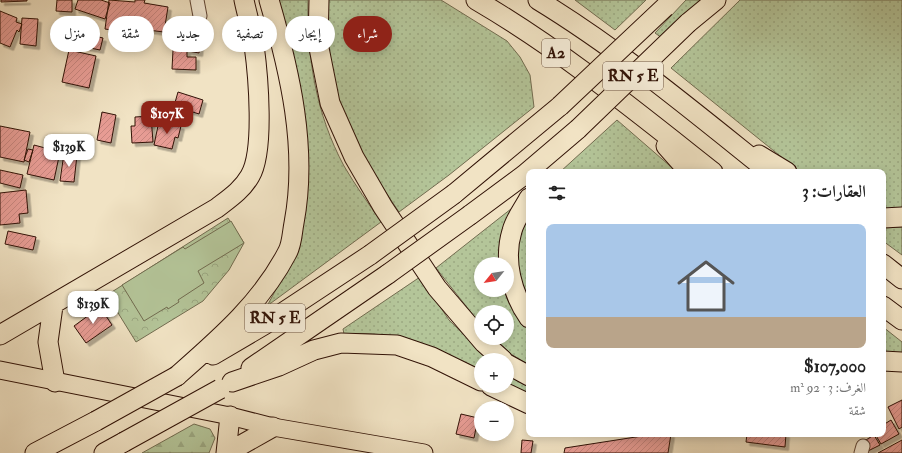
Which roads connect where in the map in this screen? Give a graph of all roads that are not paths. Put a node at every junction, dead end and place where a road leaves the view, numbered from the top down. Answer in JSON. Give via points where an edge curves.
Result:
{"nodes":[{"id":1,"x":197,"y":0,"type":"edge"},
{"id":2,"x":244,"y":0,"type":"edge"},
{"id":3,"x":269,"y":0,"type":"edge"},
{"id":4,"x":319,"y":0,"type":"edge"},
{"id":5,"x":476,"y":0,"type":"edge"},
{"id":6,"x":538,"y":0,"type":"edge"},
{"id":7,"x":557,"y":0,"type":"edge"},
{"id":8,"x":707,"y":0,"type":"edge"},
{"id":9,"x":716,"y":0,"type":"edge"},
{"id":10,"x":668,"y":2,"type":"edge"},
{"id":11,"x":200,"y":16,"type":"dead end"},
{"id":12,"x":574,"y":22,"type":"junction"},
{"id":13,"x":688,"y":23,"type":"junction"},
{"id":14,"x":634,"y":109,"type":"junction"},
{"id":15,"x":701,"y":117,"type":"junction"},
{"id":16,"x":578,"y":129,"type":"junction"},
{"id":17,"x":531,"y":169,"type":"edge"},
{"id":18,"x":545,"y":169,"type":"edge"},
{"id":19,"x":686,"y":169,"type":"edge"},
{"id":20,"x":708,"y":169,"type":"edge"},
{"id":21,"x":765,"y":169,"type":"edge"},
{"id":22,"x":782,"y":169,"type":"edge"},
{"id":23,"x":526,"y":173,"type":"edge"},
{"id":24,"x":526,"y":204,"type":"edge"},
{"id":25,"x":902,"y":217,"type":"edge"},
{"id":26,"x":886,"y":218,"type":"edge"},
{"id":27,"x":886,"y":266,"type":"edge"},
{"id":28,"x":902,"y":279,"type":"edge"},
{"id":29,"x":53,"y":306,"type":"junction"},
{"id":30,"x":886,"y":308,"type":"edge"},
{"id":31,"x":526,"y":313,"type":"edge"},
{"id":32,"x":902,"y":320,"type":"edge"},
{"id":33,"x":0,"y":335,"type":"edge"},
{"id":34,"x":495,"y":353,"type":"edge"},
{"id":35,"x":886,"y":360,"type":"edge"},
{"id":36,"x":902,"y":362,"type":"edge"},
{"id":37,"x":514,"y":368,"type":"edge"},
{"id":38,"x":0,"y":370,"type":"edge"},
{"id":39,"x":526,"y":374,"type":"edge"},
{"id":40,"x":177,"y":376,"type":"junction"},
{"id":41,"x":474,"y":378,"type":"edge"},
{"id":42,"x":55,"y":382,"type":"junction"},
{"id":43,"x":226,"y":385,"type":"junction"},
{"id":44,"x":506,"y":393,"type":"edge"},
{"id":45,"x":526,"y":403,"type":"edge"},
{"id":46,"x":230,"y":416,"type":"junction"},
{"id":47,"x":273,"y":427,"type":"junction"},
{"id":48,"x":35,"y":453,"type":"edge"},
{"id":49,"x":104,"y":453,"type":"edge"},
{"id":50,"x":226,"y":453,"type":"edge"},
{"id":51,"x":424,"y":453,"type":"edge"}],
"edges":[{"from":1,"to":11,"type":"street"},
{"from":2,"to":29,"type":"highway","via":[[254,44],[258,105],[257,152],[251,176],[238,192],[217,208]]},
{"from":3,"to":40,"type":"highway","via":[[293,100],[300,154],[299,196],[288,251],[269,284],[249,308]]},
{"from":4,"to":34,"type":"highway","via":[[318,43],[330,103],[354,157],[383,207],[437,288]]},
{"from":5,"to":14,"type":"highway","number":"A2"},
{"from":6,"to":12,"type":"highway","number":"A2"},
{"from":7,"to":12,"type":"highway"},
{"from":8,"to":13,"type":"highway","number":"RN 5 E"},
{"from":9,"to":13,"type":"highway"},
{"from":10,"to":40,"type":"highway","number":"RN 5 E","bridge":true,"via":[[560,106],[454,194],[370,255],[264,325]]},
{"from":12,"to":15,"type":"highway","number":"A2"},
{"from":13,"to":16,"type":"highway","number":"RN 5 E","bridge":true},
{"from":14,"to":19,"type":"highway"},
{"from":14,"to":20,"type":"highway","number":"A2"},
{"from":15,"to":21,"type":"highway","number":"A2"},
{"from":15,"to":22,"type":"highway"},
{"from":16,"to":17,"type":"highway","number":"RN 5 E","bridge":true},
{"from":16,"to":18,"type":"highway"},
{"from":23,"to":43,"type":"highway","number":"RN 5 E","bridge":true,"via":[[388,274]]},
{"from":24,"to":31,"type":"highway","via":[[512,230],[509,251],[513,289]]},
{"from":25,"to":26,"type":"highway"},
{"from":27,"to":28,"type":"highway"},
{"from":29,"to":33,"type":"highway"},
{"from":29,"to":42,"type":"highway","via":[[48,342]]},
{"from":30,"to":32,"type":"highway"},
{"from":35,"to":36,"type":"highway"},
{"from":37,"to":39,"type":"highway"},
{"from":38,"to":42,"type":"main road"},
{"from":40,"to":48,"type":"highway","number":"RN 5 E","bridge":true},
{"from":41,"to":43,"type":"highway","via":[[432,357],[397,345],[341,343],[314,350]]},
{"from":42,"to":46,"type":"main road"},
{"from":43,"to":49,"type":"highway","number":"RN 5 E","bridge":true},
{"from":44,"to":45,"type":"highway"},
{"from":46,"to":47,"type":"main road"},
{"from":46,"to":50,"type":"highway"},
{"from":47,"to":50,"type":"highway"},
{"from":47,"to":51,"type":"main road"}]}
